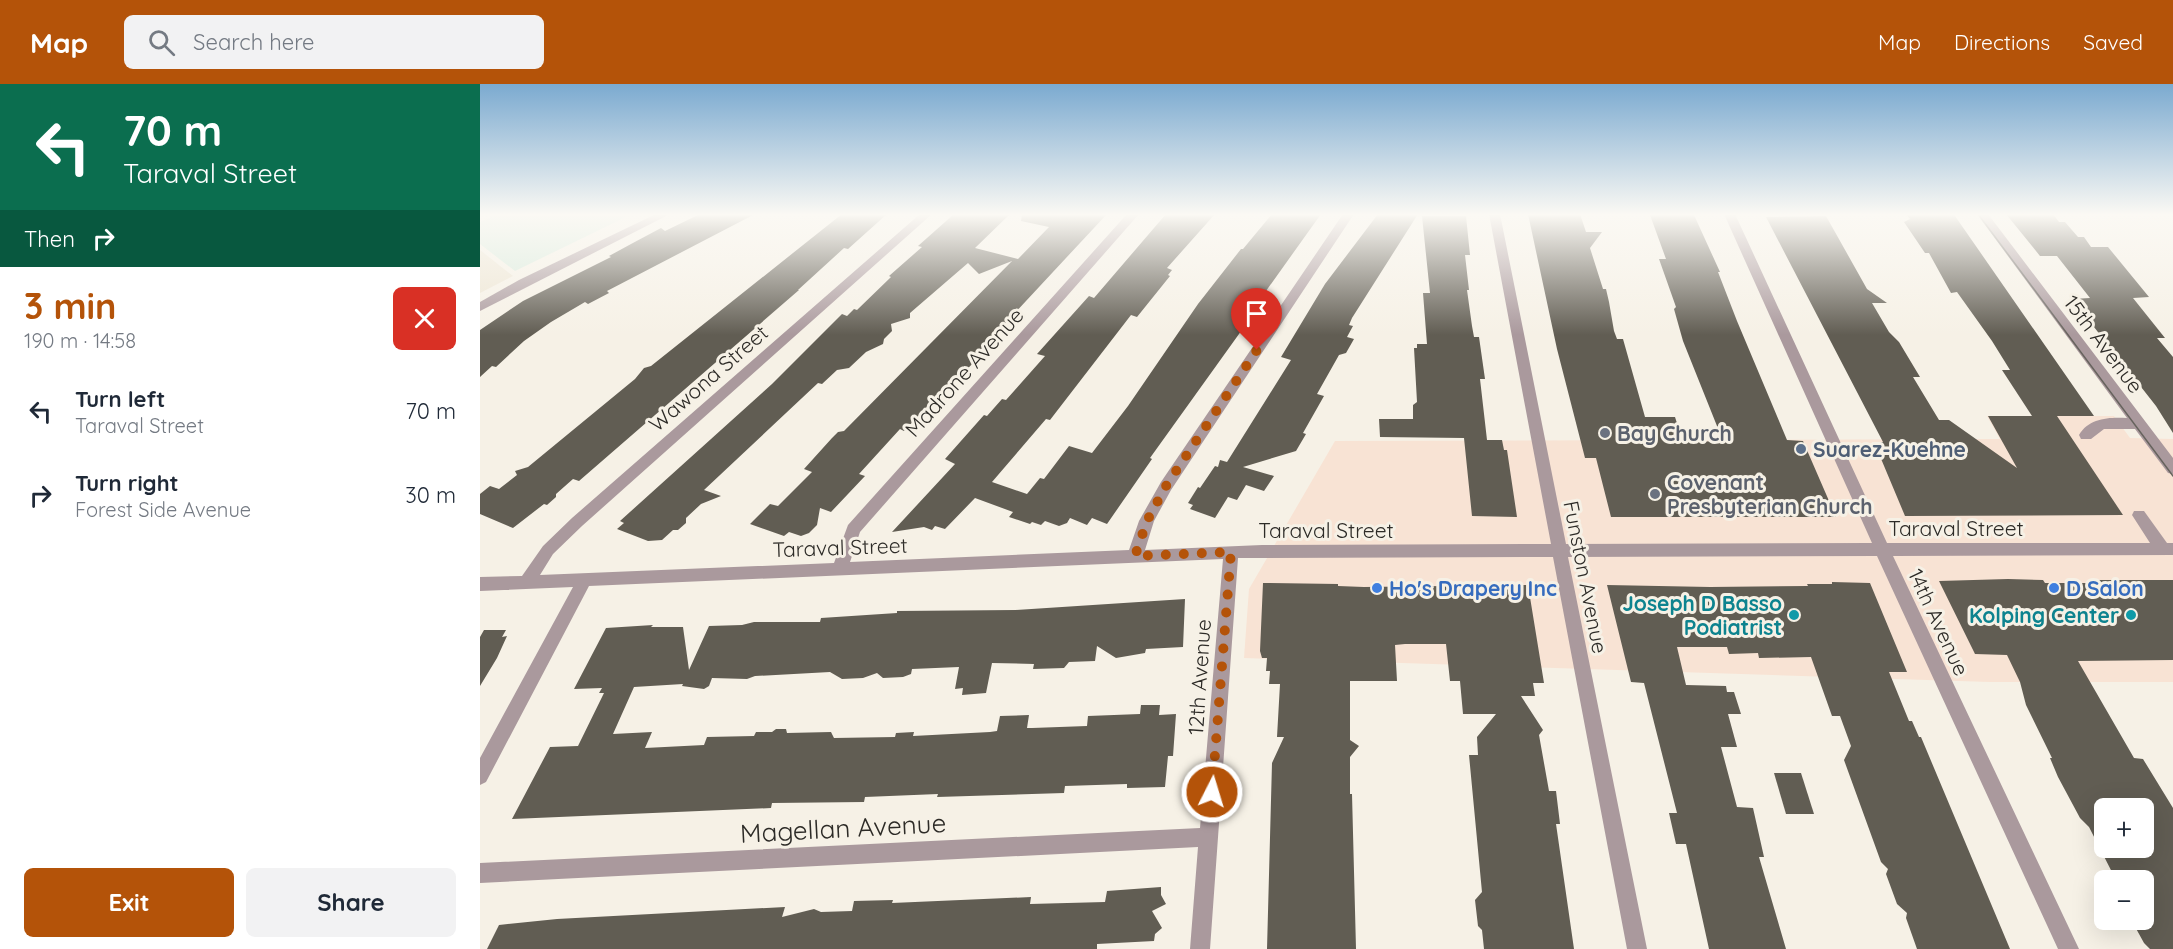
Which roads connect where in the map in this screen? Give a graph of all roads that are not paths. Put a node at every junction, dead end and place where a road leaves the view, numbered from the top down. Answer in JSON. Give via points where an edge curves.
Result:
{"nodes":[{"id":1,"x":582,"y":254,"type":"edge"},
{"id":2,"x":880,"y":254,"type":"edge"},
{"id":3,"x":1097,"y":254,"type":"edge"},
{"id":4,"x":1321,"y":254,"type":"edge"},
{"id":5,"x":1502,"y":254,"type":"edge"},
{"id":6,"x":1748,"y":254,"type":"edge"},
{"id":7,"x":2012,"y":254,"type":"edge"},
{"id":8,"x":480,"y":307,"type":"edge"},
{"id":9,"x":2139,"y":424,"type":"junction"},
{"id":10,"x":2086,"y":435,"type":"dead end"},
{"id":11,"x":2173,"y":469,"type":"edge"},
{"id":12,"x":2139,"y":515,"type":"dead end"},
{"id":13,"x":2168,"y":549,"type":"edge"},
{"id":14,"x":1560,"y":550,"type":"junction"},
{"id":15,"x":1882,"y":550,"type":"junction"},
{"id":16,"x":1231,"y":552,"type":"junction"},
{"id":17,"x":1135,"y":556,"type":"junction"},
{"id":18,"x":840,"y":567,"type":"junction"},
{"id":19,"x":585,"y":579,"type":"junction"},
{"id":20,"x":526,"y":582,"type":"junction"},
{"id":21,"x":480,"y":584,"type":"edge"},
{"id":22,"x":480,"y":776,"type":"edge"},
{"id":23,"x":1209,"y":837,"type":"junction"},
{"id":24,"x":480,"y":873,"type":"edge"},
{"id":25,"x":1200,"y":949,"type":"edge"},
{"id":26,"x":1637,"y":949,"type":"edge"},
{"id":27,"x":2069,"y":949,"type":"edge"}],
"edges":[{"from":1,"to":8,"type":"street"},
{"from":2,"to":20,"type":"street","name":"Wawona Street","via":[[577,522],[548,550]]},
{"from":3,"to":18,"type":"street","name":"Madrone Avenue","via":[[853,529]]},
{"from":4,"to":17,"type":"street","via":[[1166,486],[1147,521]]},
{"from":5,"to":14,"type":"street","name":"Funston Avenue"},
{"from":6,"to":15,"type":"street","name":"14th Avenue"},
{"from":7,"to":9,"type":"street","name":"15th Avenue"},
{"from":9,"to":10,"type":"street","via":[[2098,425]]},
{"from":9,"to":11,"type":"street","name":"15th Avenue"},
{"from":12,"to":13,"type":"street"},
{"from":13,"to":15,"type":"street","name":"Taraval Street"},
{"from":14,"to":15,"type":"street","name":"Taraval Street"},
{"from":14,"to":16,"type":"street","name":"Taraval Street"},
{"from":14,"to":26,"type":"street","name":"Funston Avenue"},
{"from":15,"to":27,"type":"street","name":"14th Avenue"},
{"from":16,"to":17,"type":"street","name":"Taraval Street"},
{"from":16,"to":23,"type":"street","name":"12th Avenue"},
{"from":17,"to":18,"type":"street","name":"Taraval Street"},
{"from":18,"to":19,"type":"street","name":"Taraval Street"},
{"from":19,"to":20,"type":"street","name":"Taraval Street"},
{"from":19,"to":22,"type":"street"},
{"from":20,"to":21,"type":"street","name":"Taraval Street"},
{"from":23,"to":24,"type":"street","name":"Magellan Avenue"},
{"from":23,"to":25,"type":"street","name":"12th Avenue"}]}
